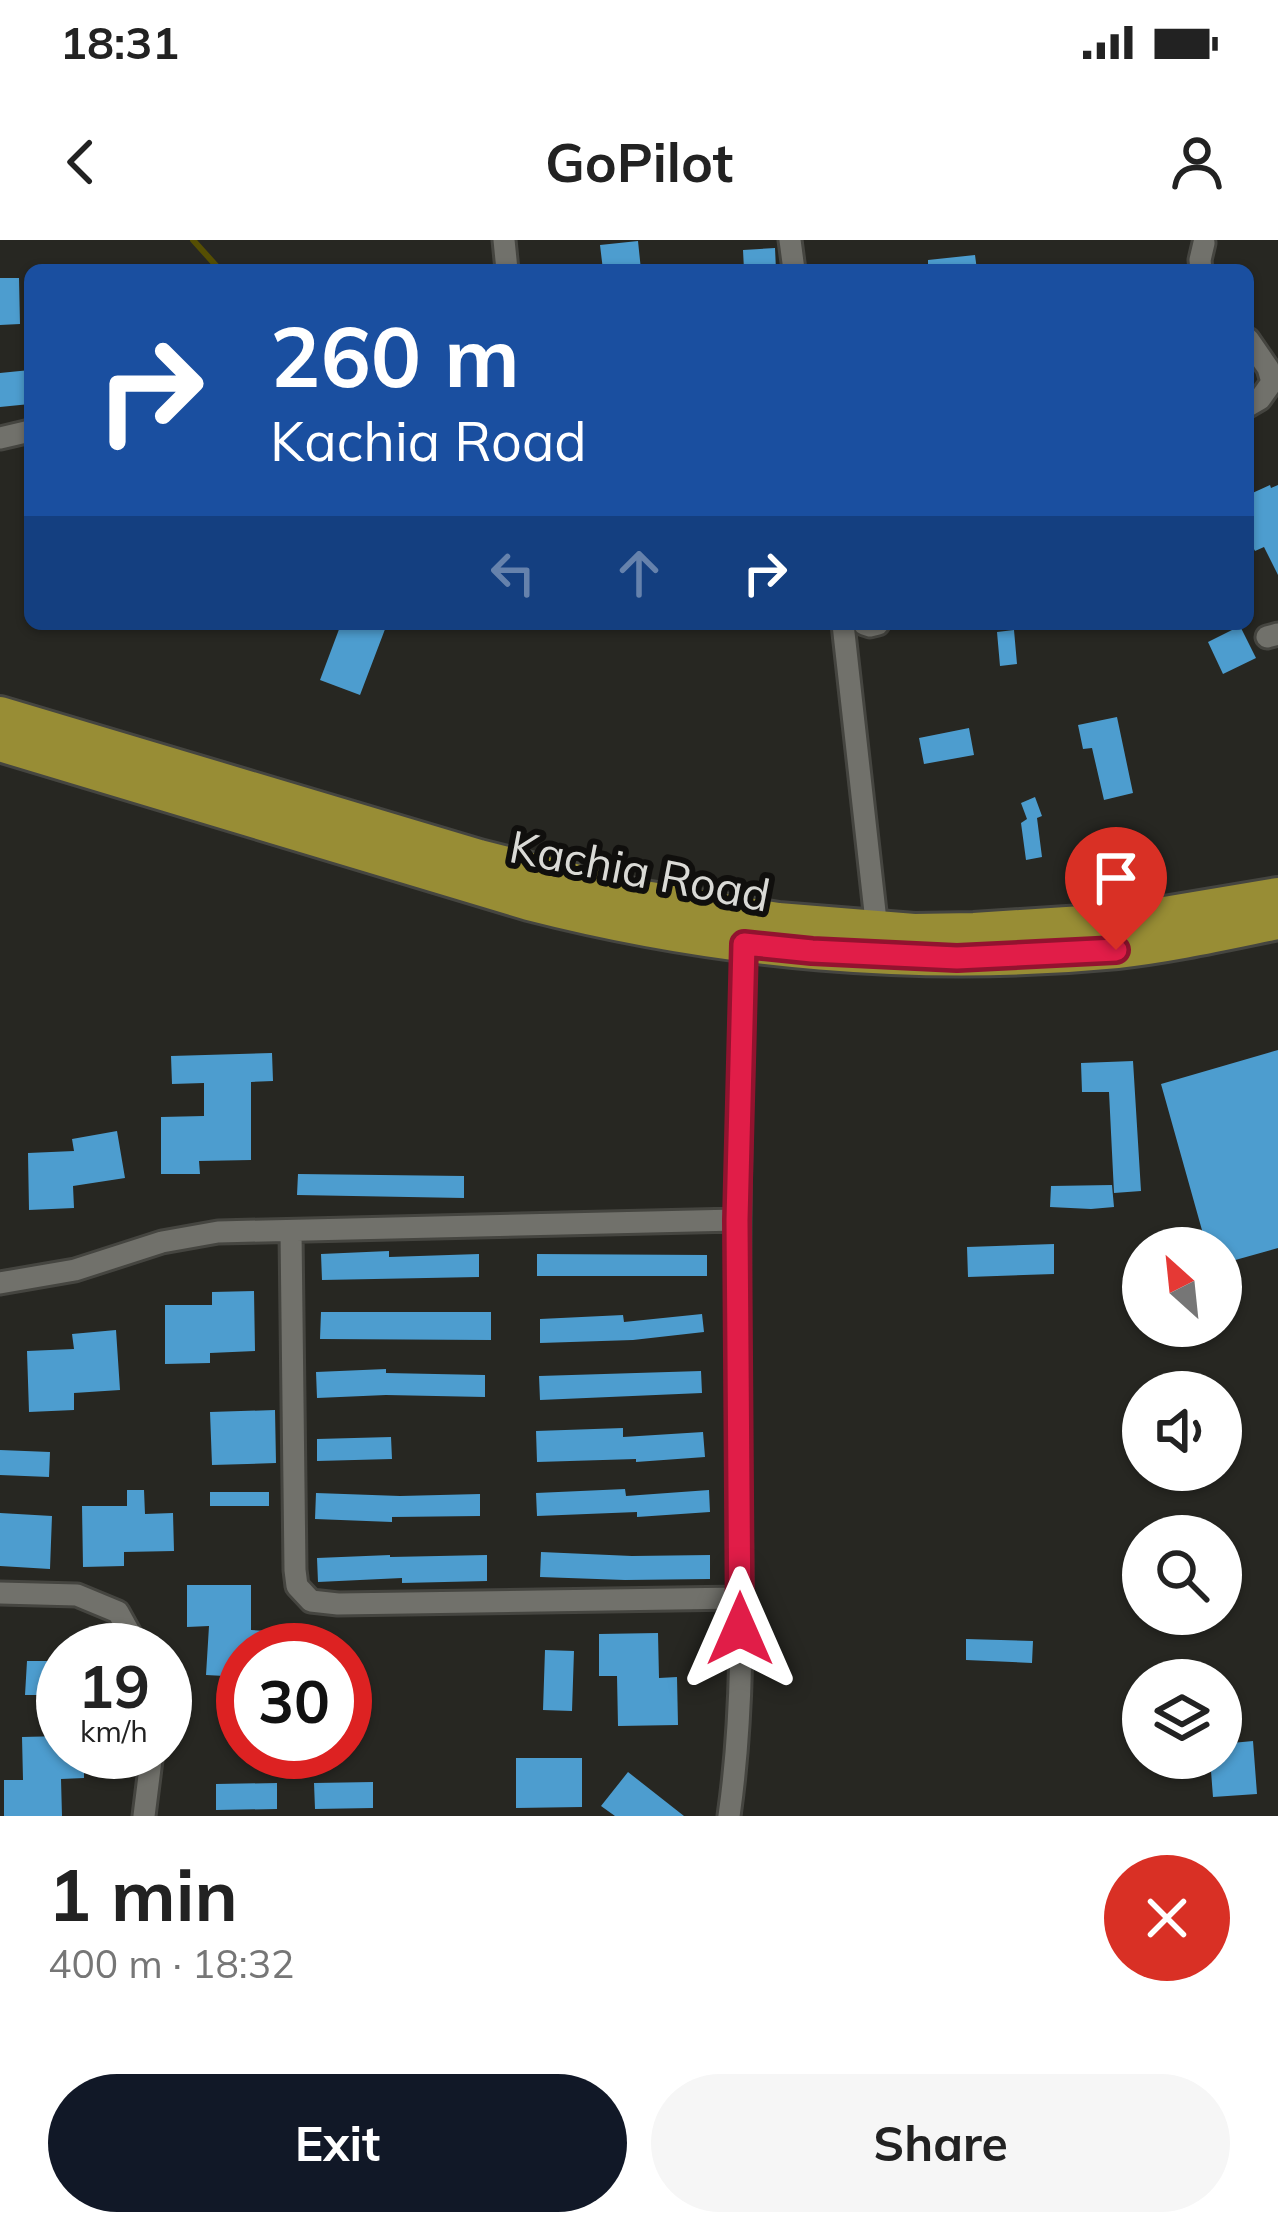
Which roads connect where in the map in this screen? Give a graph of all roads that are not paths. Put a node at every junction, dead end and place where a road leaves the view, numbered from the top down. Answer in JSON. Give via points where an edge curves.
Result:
{"nodes":[{"id":1,"x":1254,"y":348,"type":"edge"},
{"id":2,"x":1262,"y":400,"type":"edge"},
{"id":3,"x":844,"y":630,"type":"edge"},
{"id":4,"x":0,"y":716,"type":"edge"},
{"id":5,"x":0,"y":743,"type":"edge"},
{"id":6,"x":1278,"y":896,"type":"edge"},
{"id":7,"x":1278,"y":921,"type":"edge"},
{"id":8,"x":877,"y":930,"type":"junction"},
{"id":9,"x":744,"y":944,"type":"junction"},
{"id":10,"x":737,"y":1220,"type":"junction"},
{"id":11,"x":291,"y":1232,"type":"junction"},
{"id":12,"x":0,"y":1282,"type":"edge"},
{"id":13,"x":0,"y":1593,"type":"edge"},
{"id":14,"x":740,"y":1598,"type":"junction"},
{"id":15,"x":124,"y":1623,"type":"edge"},
{"id":16,"x":149,"y":1779,"type":"edge"},
{"id":17,"x":144,"y":1816,"type":"edge"},
{"id":18,"x":729,"y":1816,"type":"edge"}],
"edges":[{"from":1,"to":2,"type":"street","via":[[1272,382]]},
{"from":3,"to":8,"type":"street"},
{"from":4,"to":8,"type":"highway","name":"Kachia Road","via":[[565,881],[714,911]]},
{"from":5,"to":9,"type":"highway","name":"Kachia Road","via":[[529,902]]},
{"from":6,"to":8,"type":"highway","name":"Kachia Road","via":[[1129,921]]},
{"from":7,"to":9,"type":"highway","name":"Kachia Road","via":[[1116,950],[975,958]]},
{"from":9,"to":10,"type":"street"},
{"from":10,"to":11,"type":"street"},
{"from":10,"to":14,"type":"street"},
{"from":11,"to":12,"type":"street","via":[[218,1232]]},
{"from":11,"to":14,"type":"street","via":[[295,1570],[311,1601]]},
{"from":13,"to":15,"type":"street","via":[[77,1595],[118,1612]]},
{"from":14,"to":18,"type":"street"},
{"from":16,"to":17,"type":"street"}]}
